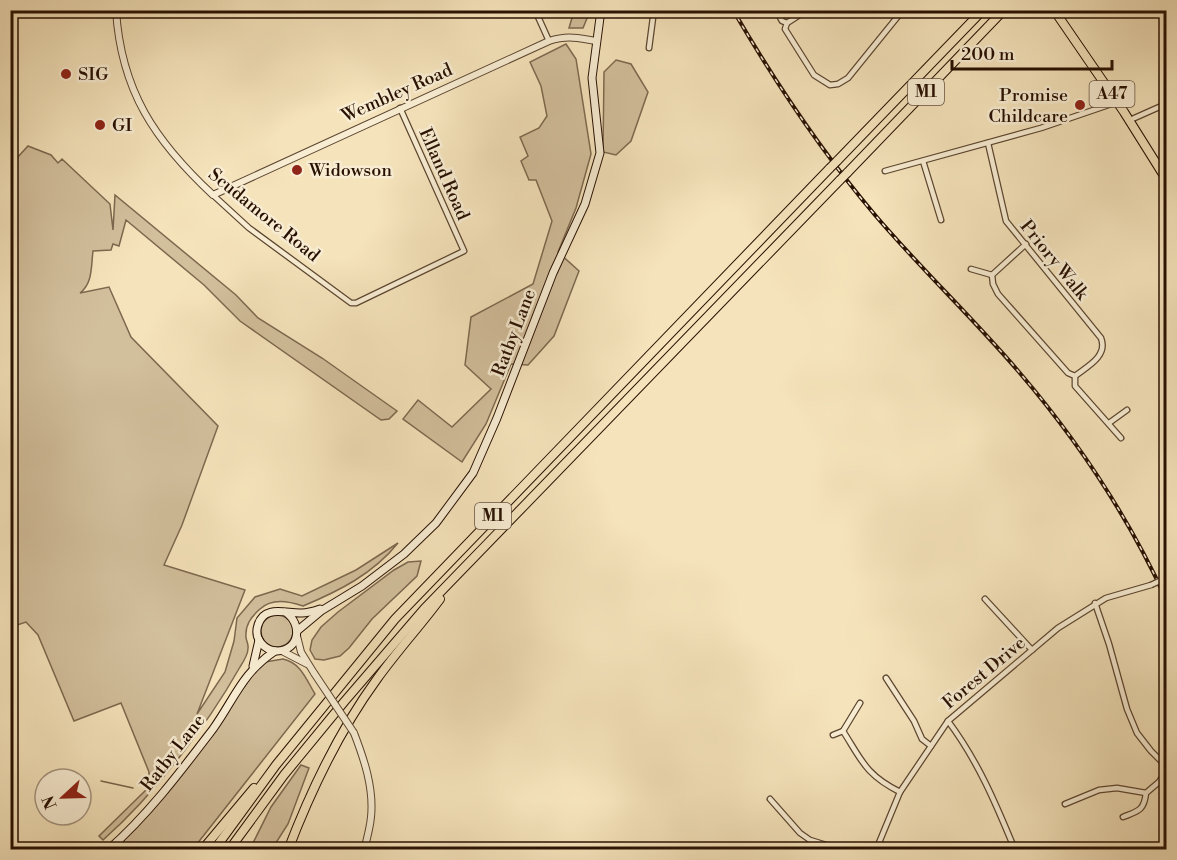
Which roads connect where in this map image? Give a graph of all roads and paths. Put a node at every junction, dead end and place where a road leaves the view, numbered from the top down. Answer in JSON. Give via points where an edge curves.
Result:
{"nodes":[{"id":1,"x":116,"y":10,"type":"edge"},
{"id":2,"x":535,"y":10,"type":"edge"},
{"id":3,"x":601,"y":10,"type":"edge"},
{"id":4,"x":654,"y":10,"type":"edge"},
{"id":5,"x":776,"y":10,"type":"edge"},
{"id":6,"x":807,"y":10,"type":"edge"},
{"id":7,"x":903,"y":10,"type":"edge"},
{"id":8,"x":983,"y":10,"type":"edge"},
{"id":9,"x":1004,"y":10,"type":"edge"},
{"id":10,"x":1054,"y":10,"type":"edge"},
{"id":11,"x":787,"y":23,"type":"junction"},
{"id":12,"x":549,"y":41,"type":"junction"},
{"id":13,"x":596,"y":41,"type":"junction"},
{"id":14,"x":649,"y":48,"type":"dead end"},
{"id":15,"x":1117,"y":102,"type":"junction"},
{"id":16,"x":1167,"y":104,"type":"edge"},
{"id":17,"x":400,"y":108,"type":"junction"},
{"id":18,"x":1130,"y":120,"type":"junction"},
{"id":19,"x":988,"y":143,"type":"junction"},
{"id":20,"x":923,"y":161,"type":"junction"},
{"id":21,"x":885,"y":171,"type":"dead end"},
{"id":22,"x":1167,"y":179,"type":"edge"},
{"id":23,"x":213,"y":195,"type":"junction"},
{"id":24,"x":941,"y":220,"type":"dead end"},
{"id":25,"x":1026,"y":244,"type":"junction"},
{"id":26,"x":971,"y":269,"type":"dead end"},
{"id":27,"x":992,"y":275,"type":"junction"},
{"id":28,"x":351,"y":303,"type":"joint"},
{"id":29,"x":1075,"y":376,"type":"junction"},
{"id":30,"x":1127,"y":410,"type":"dead end"},
{"id":31,"x":1121,"y":415,"type":"junction"},
{"id":32,"x":1126,"y":418,"type":"dead end"},
{"id":33,"x":1109,"y":423,"type":"junction"},
{"id":34,"x":1121,"y":438,"type":"dead end"},
{"id":35,"x":456,"y":577,"type":"junction"},
{"id":36,"x":1167,"y":578,"type":"edge"},
{"id":37,"x":985,"y":599,"type":"dead end"},
{"id":38,"x":1095,"y":603,"type":"junction"},
{"id":39,"x":329,"y":605,"type":"junction"},
{"id":40,"x":285,"y":612,"type":"junction"},
{"id":41,"x":297,"y":633,"type":"junction"},
{"id":42,"x":259,"y":640,"type":"junction"},
{"id":43,"x":1032,"y":650,"type":"junction"},
{"id":44,"x":278,"y":651,"type":"junction"},
{"id":45,"x":307,"y":664,"type":"junction"},
{"id":46,"x":252,"y":668,"type":"junction"},
{"id":47,"x":886,"y":678,"type":"dead end"},
{"id":48,"x":860,"y":703,"type":"dead end"},
{"id":49,"x":948,"y":721,"type":"junction"},
{"id":50,"x":843,"y":731,"type":"junction"},
{"id":51,"x":833,"y":735,"type":"dead end"},
{"id":52,"x":931,"y":746,"type":"junction"},
{"id":53,"x":276,"y":765,"type":"junction"},
{"id":54,"x":1167,"y":766,"type":"edge"},
{"id":55,"x":1167,"y":771,"type":"edge"},
{"id":56,"x":900,"y":792,"type":"junction"},
{"id":57,"x":1146,"y":793,"type":"junction"},
{"id":58,"x":770,"y":799,"type":"dead end"},
{"id":59,"x":1065,"y":804,"type":"dead end"},
{"id":60,"x":1123,"y":817,"type":"dead end"},
{"id":61,"x":108,"y":849,"type":"edge"},
{"id":62,"x":202,"y":849,"type":"edge"},
{"id":63,"x":214,"y":849,"type":"edge"},
{"id":64,"x":229,"y":849,"type":"edge"},
{"id":65,"x":288,"y":849,"type":"edge"},
{"id":66,"x":364,"y":849,"type":"edge"},
{"id":67,"x":842,"y":849,"type":"edge"},
{"id":68,"x":876,"y":849,"type":"edge"},
{"id":69,"x":1015,"y":849,"type":"edge"}],
"edges":[{"from":1,"to":23,"type":"street","name":"Scudamore Road","via":[[118,40],[130,83],[147,119],[168,149]]},
{"from":2,"to":12,"type":"street"},
{"from":3,"to":13,"type":"main road","name":"Ratby Lane"},
{"from":4,"to":14,"type":"street"},
{"from":5,"to":11,"type":"street"},
{"from":6,"to":11,"type":"street"},
{"from":7,"to":11,"type":"street","via":[[848,78],[830,85],[814,75],[785,29]]},
{"from":8,"to":53,"type":"highway","number":"M1","bridge":true,"via":[[395,620]]},
{"from":9,"to":35,"type":"highway","number":"M1","bridge":true},
{"from":10,"to":15,"type":"main road","number":"A47"},
{"from":12,"to":13,"type":"street","name":"Wembley Road","via":[[575,36]]},
{"from":12,"to":17,"type":"street","name":"Wembley Road"},
{"from":13,"to":39,"type":"main road","name":"Ratby Lane","via":[[592,78],[600,153],[585,204],[553,273],[473,473],[436,523],[404,554]]},
{"from":15,"to":18,"type":"main road","number":"A47"},
{"from":15,"to":19,"type":"street"},
{"from":16,"to":18,"type":"street"},
{"from":17,"to":23,"type":"street","name":"Wembley Road"},
{"from":17,"to":28,"type":"street","name":"Elland Road","via":[[464,251]]},
{"from":18,"to":22,"type":"main road","number":"A47"},
{"from":19,"to":20,"type":"street"},
{"from":19,"to":25,"type":"street","name":"Priory Walk","via":[[1006,221]]},
{"from":20,"to":21,"type":"street"},
{"from":20,"to":24,"type":"street"},
{"from":23,"to":28,"type":"street","name":"Scudamore Road","via":[[249,228]]},
{"from":25,"to":27,"type":"street"},
{"from":25,"to":29,"type":"street","name":"Priory Walk","via":[[1104,345],[1099,357]]},
{"from":26,"to":27,"type":"street"},
{"from":27,"to":29,"type":"street","via":[[998,294],[1068,373]]},
{"from":29,"to":33,"type":"street","via":[[1075,386]]},
{"from":30,"to":31,"type":"street"},
{"from":31,"to":32,"type":"street"},
{"from":31,"to":33,"type":"street"},
{"from":33,"to":34,"type":"street"},
{"from":35,"to":64,"type":"highway","number":"M1","via":[[400,635],[344,702]]},
{"from":35,"to":65,"type":"highway","number":"M1","via":[[376,680],[329,755]]},
{"from":36,"to":38,"type":"street","name":"Forest Drive","bridge":true},
{"from":37,"to":43,"type":"street"},
{"from":38,"to":43,"type":"street","name":"Forest Drive"},
{"from":38,"to":54,"type":"street","via":[[1137,733]]},
{"from":39,"to":40,"type":"main road","name":"Ratby Lane","via":[[309,613]]},
{"from":39,"to":41,"type":"main road","name":"Ratby Lane"},
{"from":40,"to":41,"type":"main road","via":[[294,620]]},
{"from":40,"to":42,"type":"main road","via":[[273,611],[262,617],[257,628]]},
{"from":41,"to":44,"type":"main road","via":[[293,643]]},
{"from":41,"to":45,"type":"street"},
{"from":42,"to":44,"type":"main road","via":[[266,648]]},
{"from":42,"to":46,"type":"main road","name":"Ratby Lane"},
{"from":43,"to":49,"type":"street","name":"Forest Drive"},
{"from":44,"to":45,"type":"street"},
{"from":44,"to":46,"type":"main road","name":"Ratby Lane"},
{"from":45,"to":66,"type":"street","bridge":true,"via":[[354,733],[363,758],[372,794]]},
{"from":46,"to":61,"type":"main road","name":"Ratby Lane","via":[[215,726],[172,782]]},
{"from":47,"to":52,"type":"street","via":[[922,739]]},
{"from":48,"to":50,"type":"street"},
{"from":49,"to":52,"type":"street","name":"Forest Drive"},
{"from":49,"to":69,"type":"street","via":[[992,792]]},
{"from":50,"to":51,"type":"street"},
{"from":50,"to":56,"type":"street","via":[[869,773]]},
{"from":52,"to":56,"type":"street","name":"Forest Drive"},
{"from":53,"to":62,"type":"highway","number":"M1"},
{"from":53,"to":63,"type":"highway","number":"M1"},
{"from":55,"to":57,"type":"street"},
{"from":56,"to":68,"type":"street","name":"Forest Drive"},
{"from":57,"to":59,"type":"street","via":[[1117,788],[1099,790]]},
{"from":57,"to":60,"type":"street","via":[[1145,804],[1139,811]]},
{"from":58,"to":67,"type":"street","via":[[810,840]]}]}
